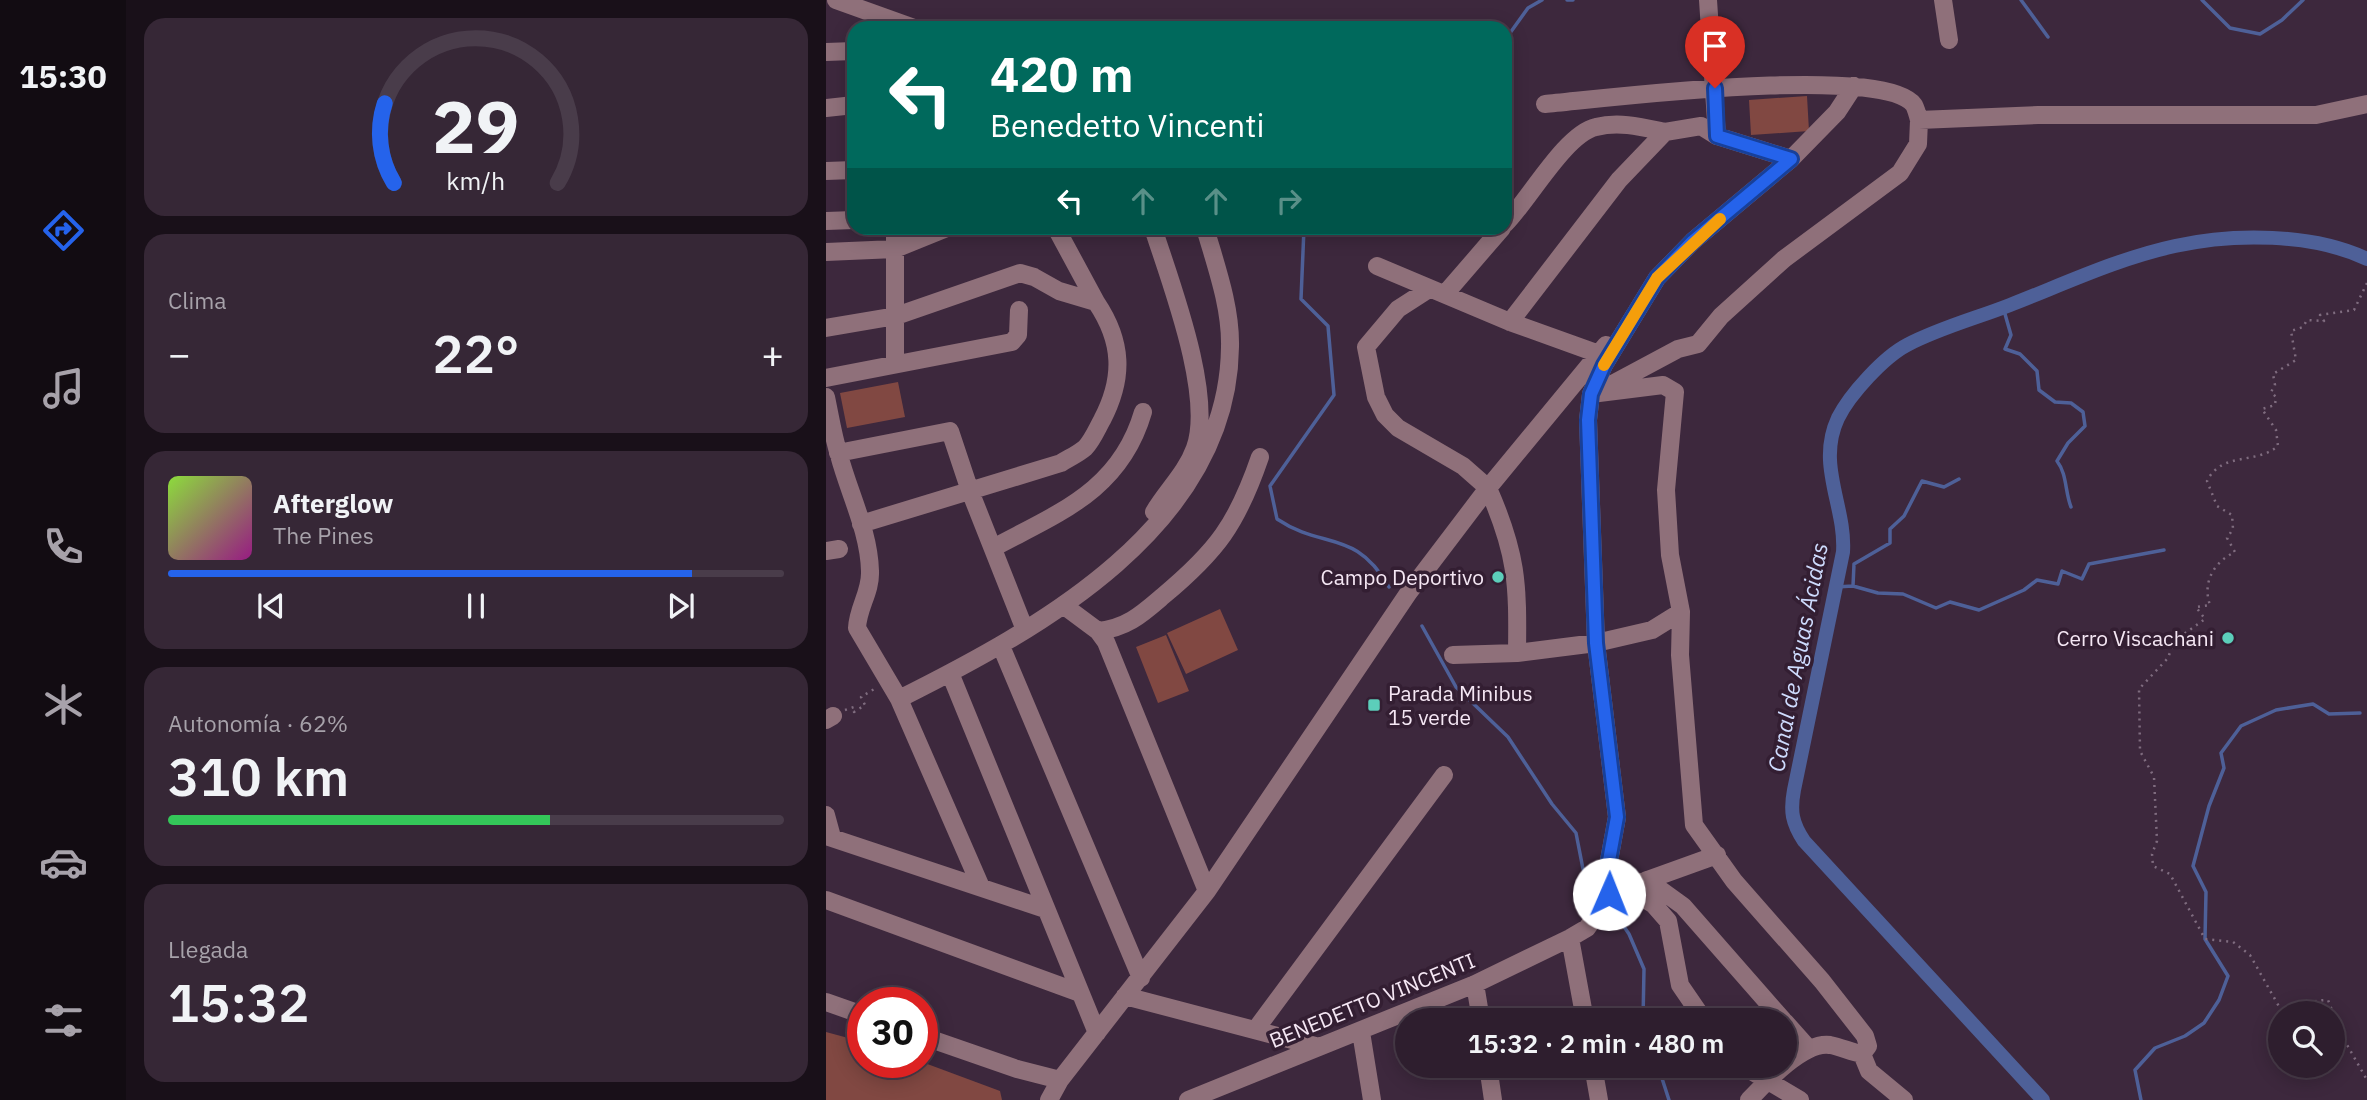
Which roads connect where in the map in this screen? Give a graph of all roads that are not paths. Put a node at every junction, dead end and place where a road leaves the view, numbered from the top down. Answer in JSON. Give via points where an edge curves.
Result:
{"nodes":[{"id":1,"x":836,"y":0,"type":"edge"},
{"id":2,"x":1709,"y":0,"type":"edge"},
{"id":3,"x":1943,"y":0,"type":"edge"},
{"id":4,"x":894,"y":21,"type":"edge"},
{"id":5,"x":1949,"y":40,"type":"dead end"},
{"id":6,"x":847,"y":51,"type":"edge"},
{"id":7,"x":826,"y":52,"type":"edge"},
{"id":8,"x":1854,"y":86,"type":"junction"},
{"id":9,"x":1715,"y":88,"type":"junction"},
{"id":10,"x":1545,"y":104,"type":"dead end"},
{"id":11,"x":2367,"y":104,"type":"edge"},
{"id":12,"x":847,"y":106,"type":"edge"},
{"id":13,"x":826,"y":108,"type":"edge"},
{"id":14,"x":1919,"y":120,"type":"junction"},
{"id":15,"x":1665,"y":132,"type":"junction"},
{"id":16,"x":1717,"y":136,"type":"junction"},
{"id":17,"x":1791,"y":159,"type":"junction"},
{"id":18,"x":847,"y":170,"type":"edge"},
{"id":19,"x":826,"y":171,"type":"edge"},
{"id":20,"x":1512,"y":215,"type":"edge"},
{"id":21,"x":847,"y":220,"type":"edge"},
{"id":22,"x":826,"y":221,"type":"edge"},
{"id":23,"x":895,"y":235,"type":"edge"},
{"id":24,"x":930,"y":235,"type":"edge"},
{"id":25,"x":1060,"y":235,"type":"edge"},
{"id":26,"x":1155,"y":235,"type":"edge"},
{"id":27,"x":1207,"y":235,"type":"edge"},
{"id":28,"x":1494,"y":235,"type":"edge"},
{"id":29,"x":895,"y":249,"type":"junction"},
{"id":30,"x":826,"y":252,"type":"edge"},
{"id":31,"x":1377,"y":266,"type":"dead end"},
{"id":32,"x":1437,"y":291,"type":"junction"},
{"id":33,"x":1097,"y":302,"type":"junction"},
{"id":34,"x":1019,"y":310,"type":"dead end"},
{"id":35,"x":896,"y":316,"type":"junction"},
{"id":36,"x":1510,"y":322,"type":"junction"},
{"id":37,"x":826,"y":328,"type":"edge"},
{"id":38,"x":1607,"y":350,"type":"junction"},
{"id":39,"x":895,"y":363,"type":"junction"},
{"id":40,"x":826,"y":378,"type":"edge"},
{"id":41,"x":1591,"y":394,"type":"junction"},
{"id":42,"x":826,"y":397,"type":"edge"},
{"id":43,"x":1143,"y":412,"type":"dead end"},
{"id":44,"x":838,"y":453,"type":"junction"},
{"id":45,"x":1260,"y":457,"type":"dead end"},
{"id":46,"x":1488,"y":488,"type":"junction"},
{"id":47,"x":970,"y":491,"type":"junction"},
{"id":48,"x":861,"y":524,"type":"junction"},
{"id":49,"x":1147,"y":535,"type":"junction"},
{"id":50,"x":993,"y":548,"type":"junction"},
{"id":51,"x":1063,"y":606,"type":"junction"},
{"id":52,"x":1681,"y":612,"type":"junction"},
{"id":53,"x":1025,"y":630,"type":"junction"},
{"id":54,"x":1098,"y":631,"type":"junction"},
{"id":55,"x":1596,"y":643,"type":"junction"},
{"id":56,"x":1001,"y":646,"type":"junction"},
{"id":57,"x":1517,"y":653,"type":"junction"},
{"id":58,"x":1452,"y":655,"type":"dead end"},
{"id":59,"x":950,"y":673,"type":"junction"},
{"id":60,"x":899,"y":699,"type":"junction"},
{"id":61,"x":1444,"y":775,"type":"dead end"},
{"id":62,"x":826,"y":815,"type":"edge"},
{"id":63,"x":829,"y":836,"type":"edge"},
{"id":64,"x":1717,"y":855,"type":"junction"},
{"id":65,"x":1647,"y":880,"type":"junction"},
{"id":66,"x":981,"y":887,"type":"junction"},
{"id":67,"x":1627,"y":888,"type":"junction"},
{"id":68,"x":1207,"y":891,"type":"junction"},
{"id":69,"x":1609,"y":894,"type":"junction"},
{"id":70,"x":826,"y":900,"type":"edge"},
{"id":71,"x":1045,"y":909,"type":"junction"},
{"id":72,"x":1570,"y":939,"type":"junction"},
{"id":73,"x":1141,"y":978,"type":"junction"},
{"id":74,"x":1475,"y":984,"type":"junction"},
{"id":75,"x":1080,"y":993,"type":"junction"},
{"id":76,"x":1125,"y":996,"type":"junction"},
{"id":77,"x":826,"y":1002,"type":"edge"},
{"id":78,"x":1479,"y":1008,"type":"edge"},
{"id":79,"x":1583,"y":1008,"type":"edge"},
{"id":80,"x":1696,"y":1008,"type":"edge"},
{"id":81,"x":1773,"y":1008,"type":"edge"},
{"id":82,"x":847,"y":1009,"type":"edge"},
{"id":83,"x":1256,"y":1030,"type":"junction"},
{"id":84,"x":1361,"y":1032,"type":"junction"},
{"id":85,"x":1097,"y":1033,"type":"junction"},
{"id":86,"x":1797,"y":1036,"type":"edge"},
{"id":87,"x":938,"y":1042,"type":"edge"},
{"id":88,"x":1319,"y":1047,"type":"junction"},
{"id":89,"x":1809,"y":1049,"type":"junction"},
{"id":90,"x":1862,"y":1054,"type":"junction"},
{"id":91,"x":1490,"y":1078,"type":"edge"},
{"id":92,"x":1595,"y":1078,"type":"edge"},
{"id":93,"x":1761,"y":1078,"type":"edge"},
{"id":94,"x":1060,"y":1080,"type":"junction"},
{"id":95,"x":1767,"y":1082,"type":"junction"},
{"id":96,"x":1049,"y":1100,"type":"edge"},
{"id":97,"x":1188,"y":1100,"type":"edge"},
{"id":98,"x":1372,"y":1100,"type":"edge"},
{"id":99,"x":1493,"y":1100,"type":"edge"},
{"id":100,"x":1600,"y":1100,"type":"edge"},
{"id":101,"x":1749,"y":1100,"type":"edge"},
{"id":102,"x":1800,"y":1100,"type":"edge"},
{"id":103,"x":1904,"y":1100,"type":"edge"}],
"edges":[{"from":1,"to":4,"type":"street"},
{"from":2,"to":9,"type":"street"},
{"from":3,"to":5,"type":"street"},
{"from":6,"to":7,"type":"street"},
{"from":8,"to":9,"type":"street"},
{"from":8,"to":14,"type":"street","via":[[1902,97],[1913,104]]},
{"from":8,"to":17,"type":"street","via":[[1837,112]]},
{"from":9,"to":10,"type":"street"},
{"from":9,"to":16,"type":"street"},
{"from":11,"to":14,"type":"street","via":[[2316,115],[2076,114]]},
{"from":12,"to":13,"type":"street"},
{"from":14,"to":41,"type":"street","via":[[1918,144],[1900,173],[1784,258],[1698,344],[1678,349]]},
{"from":15,"to":16,"type":"street","via":[[1701,126]]},
{"from":15,"to":20,"type":"street","via":[[1623,124],[1594,127],[1575,138]]},
{"from":15,"to":36,"type":"street","via":[[1619,180]]},
{"from":16,"to":17,"type":"street"},
{"from":17,"to":38,"type":"street","via":[[1693,241],[1657,278]]},
{"from":18,"to":19,"type":"street"},
{"from":21,"to":22,"type":"street"},
{"from":23,"to":29,"type":"street"},
{"from":24,"to":29,"type":"street"},
{"from":25,"to":33,"type":"street"},
{"from":26,"to":49,"type":"street","via":[[1194,362],[1199,427],[1191,456],[1156,509]]},
{"from":27,"to":49,"type":"street","via":[[1228,317],[1227,385],[1213,439],[1200,467]]},
{"from":28,"to":32,"type":"street"},
{"from":29,"to":30,"type":"street"},
{"from":29,"to":35,"type":"street"},
{"from":31,"to":32,"type":"street"},
{"from":32,"to":36,"type":"street"},
{"from":32,"to":46,"type":"street","via":[[1398,309],[1366,347],[1376,397],[1398,428],[1463,466]]},
{"from":33,"to":35,"type":"street","via":[[1020,273]]},
{"from":33,"to":47,"type":"street","via":[[1109,321],[1120,359],[1117,385],[1096,432],[1085,448],[1061,463]]},
{"from":34,"to":39,"type":"street","via":[[1018,335],[1012,342]]},
{"from":35,"to":37,"type":"street"},
{"from":35,"to":39,"type":"street"},
{"from":36,"to":38,"type":"street"},
{"from":38,"to":41,"type":"street"},
{"from":38,"to":46,"type":"street"},
{"from":39,"to":40,"type":"street"},
{"from":41,"to":52,"type":"street","via":[[1664,385],[1675,392],[1666,490],[1670,555]]},
{"from":41,"to":55,"type":"street","via":[[1588,420]]},
{"from":42,"to":44,"type":"street"},
{"from":43,"to":50,"type":"street","via":[[1126,453],[1098,487],[1081,501]]},
{"from":44,"to":47,"type":"street","via":[[950,431]]},
{"from":44,"to":48,"type":"street"},
{"from":45,"to":54,"type":"street","via":[[1228,532],[1202,564],[1133,622]]},
{"from":46,"to":57,"type":"street","via":[[1515,561]]},
{"from":46,"to":68,"type":"street","via":[[1409,592]]},
{"from":47,"to":48,"type":"street"},
{"from":47,"to":50,"type":"street"},
{"from":48,"to":60,"type":"street","via":[[871,586],[857,628]]},
{"from":49,"to":51,"type":"street"},
{"from":50,"to":53,"type":"street"},
{"from":51,"to":53,"type":"street"},
{"from":51,"to":54,"type":"street"},
{"from":52,"to":55,"type":"street","via":[[1652,630]]},
{"from":52,"to":64,"type":"street","via":[[1680,655],[1694,825]]},
{"from":53,"to":56,"type":"street"},
{"from":54,"to":68,"type":"street"},
{"from":55,"to":57,"type":"street"},
{"from":55,"to":69,"type":"street","via":[[1617,817],[1608,866]]},
{"from":56,"to":59,"type":"street"},
{"from":56,"to":73,"type":"street"},
{"from":57,"to":58,"type":"street"},
{"from":59,"to":60,"type":"street"},
{"from":59,"to":71,"type":"street"},
{"from":60,"to":66,"type":"street"},
{"from":61,"to":83,"type":"street"},
{"from":62,"to":63,"type":"street"},
{"from":63,"to":66,"type":"street"},
{"from":64,"to":65,"type":"street"},
{"from":64,"to":90,"type":"street","via":[[1865,1036],[1868,1045]]},
{"from":65,"to":67,"type":"street"},
{"from":65,"to":81,"type":"street","via":[[1683,906]]},
{"from":66,"to":71,"type":"street"},
{"from":67,"to":69,"type":"street"},
{"from":67,"to":80,"type":"street","via":[[1654,905],[1668,921],[1680,985]]},
{"from":68,"to":73,"type":"street"},
{"from":69,"to":72,"type":"street","name":"BENEDETTO VINCENTI","via":[[1587,928]]},
{"from":70,"to":75,"type":"street"},
{"from":71,"to":75,"type":"street"},
{"from":72,"to":74,"type":"street","name":"BENEDETTO VINCENTI"},
{"from":72,"to":79,"type":"street"},
{"from":73,"to":76,"type":"street"},
{"from":74,"to":78,"type":"street"},
{"from":74,"to":84,"type":"street","name":"BENEDETTO VINCENTI"},
{"from":75,"to":85,"type":"street"},
{"from":76,"to":83,"type":"street"},
{"from":76,"to":85,"type":"street"},
{"from":77,"to":82,"type":"street"},
{"from":83,"to":88,"type":"street"},
{"from":84,"to":88,"type":"street","name":"BENEDETTO VINCENTI"},
{"from":84,"to":98,"type":"street"},
{"from":85,"to":94,"type":"street"},
{"from":86,"to":89,"type":"street"},
{"from":87,"to":94,"type":"street"},
{"from":88,"to":97,"type":"street","name":"BENEDETTO VINCENTI"},
{"from":89,"to":90,"type":"street","via":[[1829,1045]]},
{"from":89,"to":95,"type":"street"},
{"from":90,"to":103,"type":"street","via":[[1869,1071]]},
{"from":91,"to":99,"type":"street"},
{"from":92,"to":100,"type":"street"},
{"from":93,"to":95,"type":"street"},
{"from":94,"to":96,"type":"street"},
{"from":95,"to":101,"type":"street"},
{"from":95,"to":102,"type":"street"}]}
